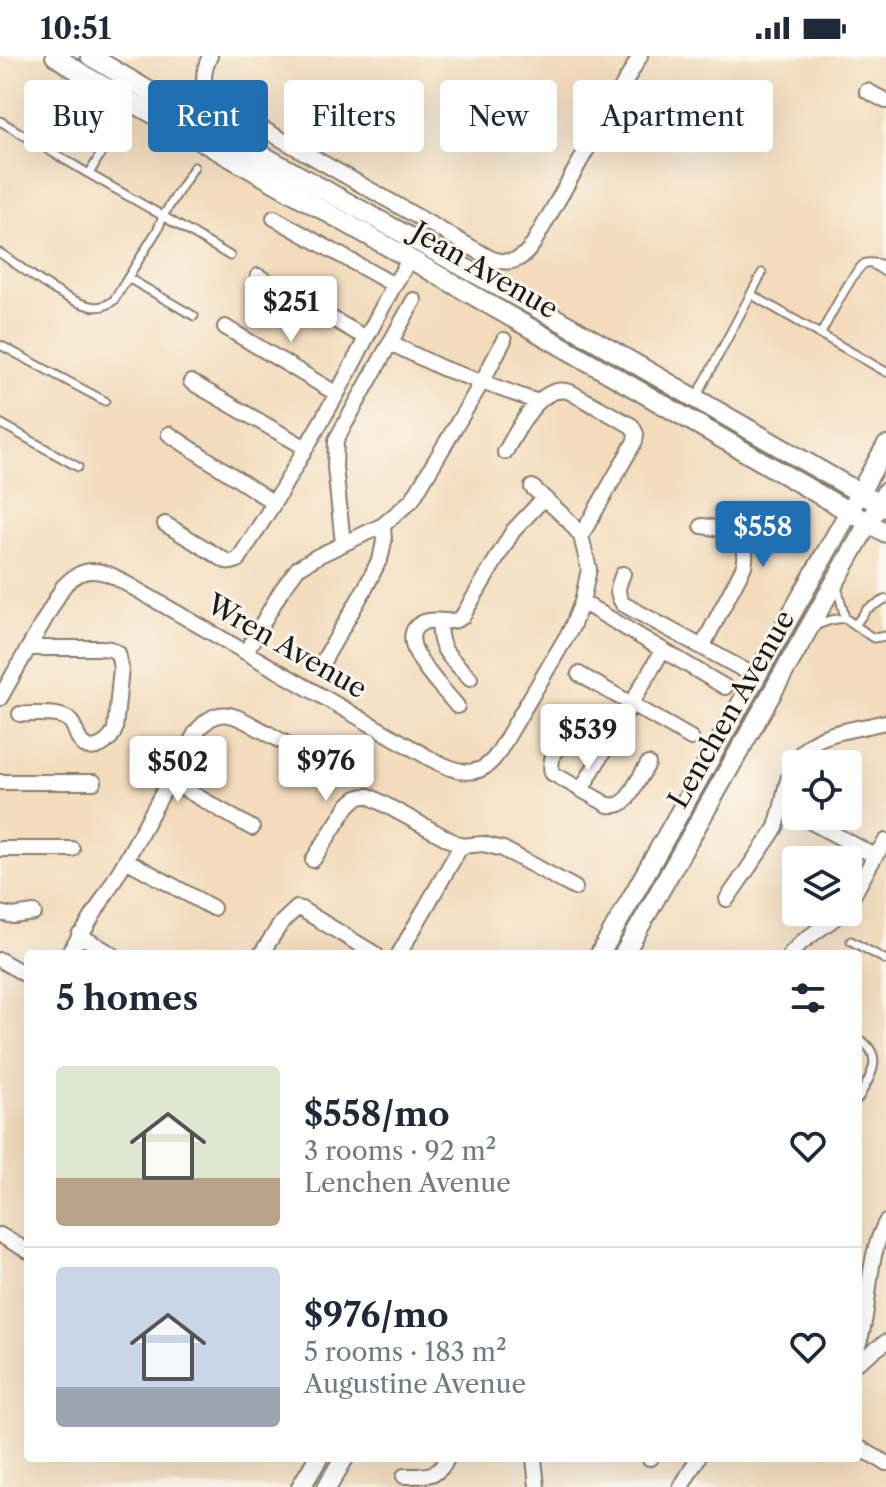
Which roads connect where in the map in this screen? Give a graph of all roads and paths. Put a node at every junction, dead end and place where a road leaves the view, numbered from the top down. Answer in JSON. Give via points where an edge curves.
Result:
{"nodes":[{"id":1,"x":55,"y":56,"type":"edge"},
{"id":2,"x":90,"y":56,"type":"edge"},
{"id":3,"x":210,"y":56,"type":"edge"},
{"id":4,"x":640,"y":56,"type":"edge"},
{"id":5,"x":867,"y":91,"type":"dead end"},
{"id":6,"x":148,"y":97,"type":"edge"},
{"id":7,"x":886,"y":101,"type":"edge"},
{"id":8,"x":148,"y":104,"type":"edge"},
{"id":9,"x":0,"y":121,"type":"edge"},
{"id":10,"x":102,"y":152,"type":"edge"},
{"id":11,"x":234,"y":152,"type":"edge"},
{"id":12,"x":243,"y":152,"type":"edge"},
{"id":13,"x":194,"y":167,"type":"dead end"},
{"id":14,"x":89,"y":174,"type":"junction"},
{"id":15,"x":163,"y":216,"type":"junction"},
{"id":16,"x":274,"y":218,"type":"dead end"},
{"id":17,"x":0,"y":253,"type":"edge"},
{"id":18,"x":230,"y":256,"type":"dead end"},
{"id":19,"x":410,"y":259,"type":"junction"},
{"id":20,"x":872,"y":263,"type":"junction"},
{"id":21,"x":886,"y":265,"type":"edge"},
{"id":22,"x":762,"y":273,"type":"dead end"},
{"id":23,"x":886,"y":273,"type":"edge"},
{"id":24,"x":258,"y":276,"type":"dead end"},
{"id":25,"x":128,"y":278,"type":"junction"},
{"id":26,"x":394,"y":285,"type":"junction"},
{"id":27,"x":752,"y":295,"type":"junction"},
{"id":28,"x":414,"y":300,"type":"dead end"},
{"id":29,"x":194,"y":316,"type":"dead end"},
{"id":30,"x":225,"y":327,"type":"dead end"},
{"id":31,"x":820,"y":335,"type":"junction"},
{"id":32,"x":366,"y":338,"type":"junction"},
{"id":33,"x":504,"y":340,"type":"dead end"},
{"id":34,"x":390,"y":343,"type":"junction"},
{"id":35,"x":0,"y":345,"type":"edge"},
{"id":36,"x":886,"y":372,"type":"edge"},
{"id":37,"x":191,"y":382,"type":"dead end"},
{"id":38,"x":482,"y":382,"type":"junction"},
{"id":39,"x":337,"y":394,"type":"junction"},
{"id":40,"x":696,"y":398,"type":"junction"},
{"id":41,"x":105,"y":401,"type":"dead end"},
{"id":42,"x":538,"y":402,"type":"junction"},
{"id":43,"x":0,"y":423,"type":"edge"},
{"id":44,"x":169,"y":434,"type":"dead end"},
{"id":45,"x":886,"y":446,"type":"edge"},
{"id":46,"x":739,"y":447,"type":"junction"},
{"id":47,"x":306,"y":448,"type":"junction"},
{"id":48,"x":505,"y":452,"type":"dead end"},
{"id":49,"x":78,"y":467,"type":"dead end"},
{"id":50,"x":532,"y":487,"type":"dead end"},
{"id":51,"x":861,"y":492,"type":"junction"},
{"id":52,"x":544,"y":498,"type":"junction"},
{"id":53,"x":884,"y":501,"type":"edge"},
{"id":54,"x":274,"y":503,"type":"junction"},
{"id":55,"x":850,"y":512,"type":"junction"},
{"id":56,"x":869,"y":523,"type":"junction"},
{"id":57,"x":165,"y":524,"type":"dead end"},
{"id":58,"x":383,"y":525,"type":"junction"},
{"id":59,"x":702,"y":526,"type":"dead end"},
{"id":60,"x":886,"y":533,"type":"edge"},
{"id":61,"x":581,"y":536,"type":"junction"},
{"id":62,"x":343,"y":544,"type":"junction"},
{"id":63,"x":623,"y":574,"type":"dead end"},
{"id":64,"x":836,"y":580,"type":"junction"},
{"id":65,"x":886,"y":599,"type":"edge"},
{"id":66,"x":582,"y":602,"type":"junction"},
{"id":67,"x":845,"y":618,"type":"junction"},
{"id":68,"x":440,"y":621,"type":"junction"},
{"id":69,"x":855,"y":625,"type":"junction"},
{"id":70,"x":808,"y":630,"type":"junction"},
{"id":71,"x":886,"y":636,"type":"edge"},
{"id":72,"x":702,"y":647,"type":"junction"},
{"id":73,"x":29,"y":648,"type":"junction"},
{"id":74,"x":662,"y":651,"type":"junction"},
{"id":75,"x":246,"y":652,"type":"junction"},
{"id":76,"x":321,"y":665,"type":"dead end"},
{"id":77,"x":579,"y":674,"type":"dead end"},
{"id":78,"x":757,"y":677,"type":"junction"},
{"id":79,"x":470,"y":678,"type":"dead end"},
{"id":80,"x":725,"y":687,"type":"dead end"},
{"id":81,"x":0,"y":698,"type":"edge"},
{"id":82,"x":632,"y":705,"type":"junction"},
{"id":83,"x":457,"y":706,"type":"dead end"},
{"id":84,"x":20,"y":714,"type":"dead end"},
{"id":85,"x":574,"y":720,"type":"dead end"},
{"id":86,"x":886,"y":722,"type":"edge"},
{"id":87,"x":691,"y":738,"type":"dead end"},
{"id":88,"x":295,"y":749,"type":"dead end"},
{"id":89,"x":805,"y":750,"type":"edge"},
{"id":90,"x":648,"y":764,"type":"dead end"},
{"id":91,"x":169,"y":780,"type":"junction"},
{"id":92,"x":0,"y":782,"type":"edge"},
{"id":93,"x":94,"y":782,"type":"dead end"},
{"id":94,"x":581,"y":790,"type":"junction"},
{"id":95,"x":782,"y":818,"type":"edge"},
{"id":96,"x":252,"y":828,"type":"dead end"},
{"id":97,"x":827,"y":830,"type":"edge"},
{"id":98,"x":886,"y":841,"type":"edge"},
{"id":99,"x":461,"y":846,"type":"junction"},
{"id":100,"x":0,"y":849,"type":"edge"},
{"id":101,"x":72,"y":849,"type":"dead end"},
{"id":102,"x":875,"y":856,"type":"junction"},
{"id":103,"x":126,"y":860,"type":"junction"},
{"id":104,"x":313,"y":860,"type":"dead end"},
{"id":105,"x":862,"y":880,"type":"edge"},
{"id":106,"x":575,"y":888,"type":"dead end"},
{"id":107,"x":727,"y":899,"type":"dead end"},
{"id":108,"x":213,"y":908,"type":"dead end"},
{"id":109,"x":0,"y":913,"type":"edge"},
{"id":110,"x":34,"y":913,"type":"dead end"},
{"id":111,"x":824,"y":926,"type":"edge"},
{"id":112,"x":84,"y":940,"type":"edge"},
{"id":113,"x":851,"y":941,"type":"dead end"},
{"id":114,"x":104,"y":950,"type":"edge"},
{"id":115,"x":264,"y":950,"type":"edge"},
{"id":116,"x":368,"y":950,"type":"edge"},
{"id":117,"x":407,"y":950,"type":"edge"},
{"id":118,"x":602,"y":950,"type":"edge"},
{"id":119,"x":626,"y":950,"type":"edge"},
{"id":120,"x":794,"y":950,"type":"edge"},
{"id":121,"x":0,"y":960,"type":"edge"},
{"id":122,"x":886,"y":960,"type":"edge"},
{"id":123,"x":24,"y":974,"type":"edge"},
{"id":124,"x":862,"y":1041,"type":"edge"},
{"id":125,"x":862,"y":1092,"type":"edge"},
{"id":126,"x":886,"y":1222,"type":"edge"},
{"id":127,"x":0,"y":1235,"type":"edge"},
{"id":128,"x":24,"y":1249,"type":"edge"},
{"id":129,"x":862,"y":1332,"type":"edge"},
{"id":130,"x":886,"y":1342,"type":"edge"},
{"id":131,"x":862,"y":1359,"type":"edge"},
{"id":132,"x":862,"y":1449,"type":"edge"},
{"id":133,"x":316,"y":1462,"type":"edge"},
{"id":134,"x":342,"y":1462,"type":"edge"},
{"id":135,"x":445,"y":1462,"type":"edge"},
{"id":136,"x":534,"y":1462,"type":"edge"},
{"id":137,"x":696,"y":1462,"type":"edge"},
{"id":138,"x":886,"y":1463,"type":"edge"},
{"id":139,"x":404,"y":1476,"type":"dead end"},
{"id":140,"x":301,"y":1487,"type":"edge"},
{"id":141,"x":327,"y":1487,"type":"edge"},
{"id":142,"x":537,"y":1487,"type":"edge"},
{"id":143,"x":681,"y":1487,"type":"edge"}],
"edges":[{"from":1,"to":8,"type":"main road","name":"Jean Avenue"},
{"from":2,"to":6,"type":"main road","name":"Jean Avenue"},
{"from":3,"to":4,"type":"street","via":[[203,79],[214,101],[492,259],[510,262],[533,244]]},
{"from":5,"to":7,"type":"street"},
{"from":9,"to":14,"type":"lane"},
{"from":10,"to":14,"type":"lane"},
{"from":11,"to":19,"type":"main road","name":"Jean Avenue"},
{"from":12,"to":40,"type":"main road","name":"Jean Avenue"},
{"from":13,"to":15,"type":"lane"},
{"from":14,"to":15,"type":"lane"},
{"from":15,"to":18,"type":"lane"},
{"from":15,"to":25,"type":"lane"},
{"from":16,"to":26,"type":"street"},
{"from":17,"to":25,"type":"lane","via":[[91,306],[108,305]]},
{"from":19,"to":26,"type":"street"},
{"from":19,"to":46,"type":"main road","name":"Jean Avenue"},
{"from":20,"to":21,"type":"lane"},
{"from":20,"to":23,"type":"lane"},
{"from":20,"to":31,"type":"lane","via":[[859,268]]},
{"from":22,"to":27,"type":"lane"},
{"from":24,"to":32,"type":"street"},
{"from":25,"to":29,"type":"lane"},
{"from":26,"to":32,"type":"street"},
{"from":27,"to":31,"type":"lane"},
{"from":27,"to":40,"type":"lane"},
{"from":28,"to":34,"type":"street"},
{"from":30,"to":39,"type":"street"},
{"from":31,"to":36,"type":"lane"},
{"from":32,"to":39,"type":"street"},
{"from":33,"to":38,"type":"street"},
{"from":34,"to":38,"type":"street"},
{"from":34,"to":62,"type":"street","via":[[334,446]]},
{"from":35,"to":41,"type":"lane"},
{"from":37,"to":47,"type":"street"},
{"from":38,"to":42,"type":"street"},
{"from":38,"to":58,"type":"street","via":[[418,492]]},
{"from":39,"to":47,"type":"street"},
{"from":40,"to":46,"type":"main road","via":[[696,414],[729,433]]},
{"from":40,"to":51,"type":"main road","name":"Jean Avenue"},
{"from":42,"to":48,"type":"street"},
{"from":42,"to":61,"type":"street","via":[[565,390],[635,430],[629,454]]},
{"from":43,"to":49,"type":"lane"},
{"from":44,"to":54,"type":"street"},
{"from":45,"to":51,"type":"main road","name":"Lenchen Avenue"},
{"from":46,"to":55,"type":"main road","name":"Jean Avenue"},
{"from":47,"to":54,"type":"street"},
{"from":50,"to":52,"type":"street"},
{"from":51,"to":53,"type":"main road","name":"Jean Avenue"},
{"from":51,"to":55,"type":"main road","name":"Lenchen Avenue"},
{"from":52,"to":61,"type":"street"},
{"from":52,"to":68,"type":"street","via":[[513,531],[462,617]]},
{"from":53,"to":56,"type":"main road","name":"Lenchen Avenue"},
{"from":54,"to":57,"type":"street","via":[[235,562]]},
{"from":55,"to":56,"type":"main road","name":"Jean Avenue"},
{"from":55,"to":78,"type":"main road","name":"Lenchen Avenue"},
{"from":56,"to":60,"type":"main road","name":"Jean Avenue"},
{"from":56,"to":64,"type":"main road","name":"Lenchen Avenue"},
{"from":58,"to":62,"type":"street"},
{"from":58,"to":76,"type":"street","via":[[381,556]]},
{"from":59,"to":72,"type":"street","via":[[734,535],[746,556]]},
{"from":61,"to":66,"type":"street","name":"Wren Avenue","via":[[589,569]]},
{"from":62,"to":75,"type":"street","via":[[298,568]]},
{"from":63,"to":72,"type":"street","via":[[617,588],[623,604]]},
{"from":64,"to":67,"type":"lane"},
{"from":64,"to":70,"type":"main road","name":"Lenchen Avenue"},
{"from":65,"to":69,"type":"lane","via":[[867,609]]},
{"from":66,"to":74,"type":"street"},
{"from":66,"to":75,"type":"street","name":"Wren Avenue","via":[[498,753],[487,766],[471,772],[431,759]]},
{"from":67,"to":69,"type":"lane"},
{"from":67,"to":70,"type":"lane"},
{"from":68,"to":79,"type":"street","via":[[443,650]]},
{"from":68,"to":83,"type":"street","via":[[417,626],[412,645]]},
{"from":69,"to":71,"type":"lane","via":[[873,638]]},
{"from":70,"to":119,"type":"main road","name":"Lenchen Avenue"},
{"from":72,"to":78,"type":"street"},
{"from":73,"to":75,"type":"street","name":"Wren Avenue","via":[[70,578],[92,570],[113,576]]},
{"from":73,"to":81,"type":"street","name":"Wren Avenue"},
{"from":73,"to":84,"type":"street","via":[[101,648],[118,653],[114,736],[85,746],[66,718]]},
{"from":74,"to":80,"type":"street"},
{"from":74,"to":82,"type":"street"},
{"from":77,"to":82,"type":"street"},
{"from":78,"to":118,"type":"main road","name":"Lenchen Avenue"},
{"from":82,"to":87,"type":"street"},
{"from":82,"to":94,"type":"street"},
{"from":85,"to":94,"type":"street","via":[[550,768]]},
{"from":86,"to":89,"type":"street","via":[[835,733]]},
{"from":88,"to":91,"type":"street","via":[[233,715],[218,714],[196,732]]},
{"from":90,"to":94,"type":"street","via":[[619,805],[608,805]]},
{"from":91,"to":96,"type":"street"},
{"from":91,"to":103,"type":"street"},
{"from":92,"to":93,"type":"street"},
{"from":95,"to":107,"type":"street"},
{"from":97,"to":102,"type":"street"},
{"from":98,"to":102,"type":"street"},
{"from":99,"to":104,"type":"street","via":[[363,796],[347,807]]},
{"from":99,"to":106,"type":"street","via":[[503,849]]},
{"from":99,"to":117,"type":"street"},
{"from":100,"to":101,"type":"street"},
{"from":102,"to":105,"type":"street"},
{"from":103,"to":108,"type":"street"},
{"from":103,"to":112,"type":"street"},
{"from":109,"to":110,"type":"street"},
{"from":111,"to":120,"type":"street"},
{"from":112,"to":114,"type":"street"},
{"from":113,"to":122,"type":"lane"},
{"from":115,"to":116,"type":"street","via":[[299,908]]},
{"from":121,"to":123,"type":"street"},
{"from":124,"to":125,"type":"lane","via":[[873,1050],[876,1064]]},
{"from":126,"to":129,"type":"street","via":[[875,1248]]},
{"from":127,"to":128,"type":"street"},
{"from":130,"to":131,"type":"street"},
{"from":132,"to":138,"type":"street"},
{"from":133,"to":140,"type":"main road"},
{"from":134,"to":141,"type":"main road"},
{"from":135,"to":139,"type":"street","via":[[432,1475]]},
{"from":136,"to":142,"type":"street"},
{"from":137,"to":143,"type":"street"}]}
